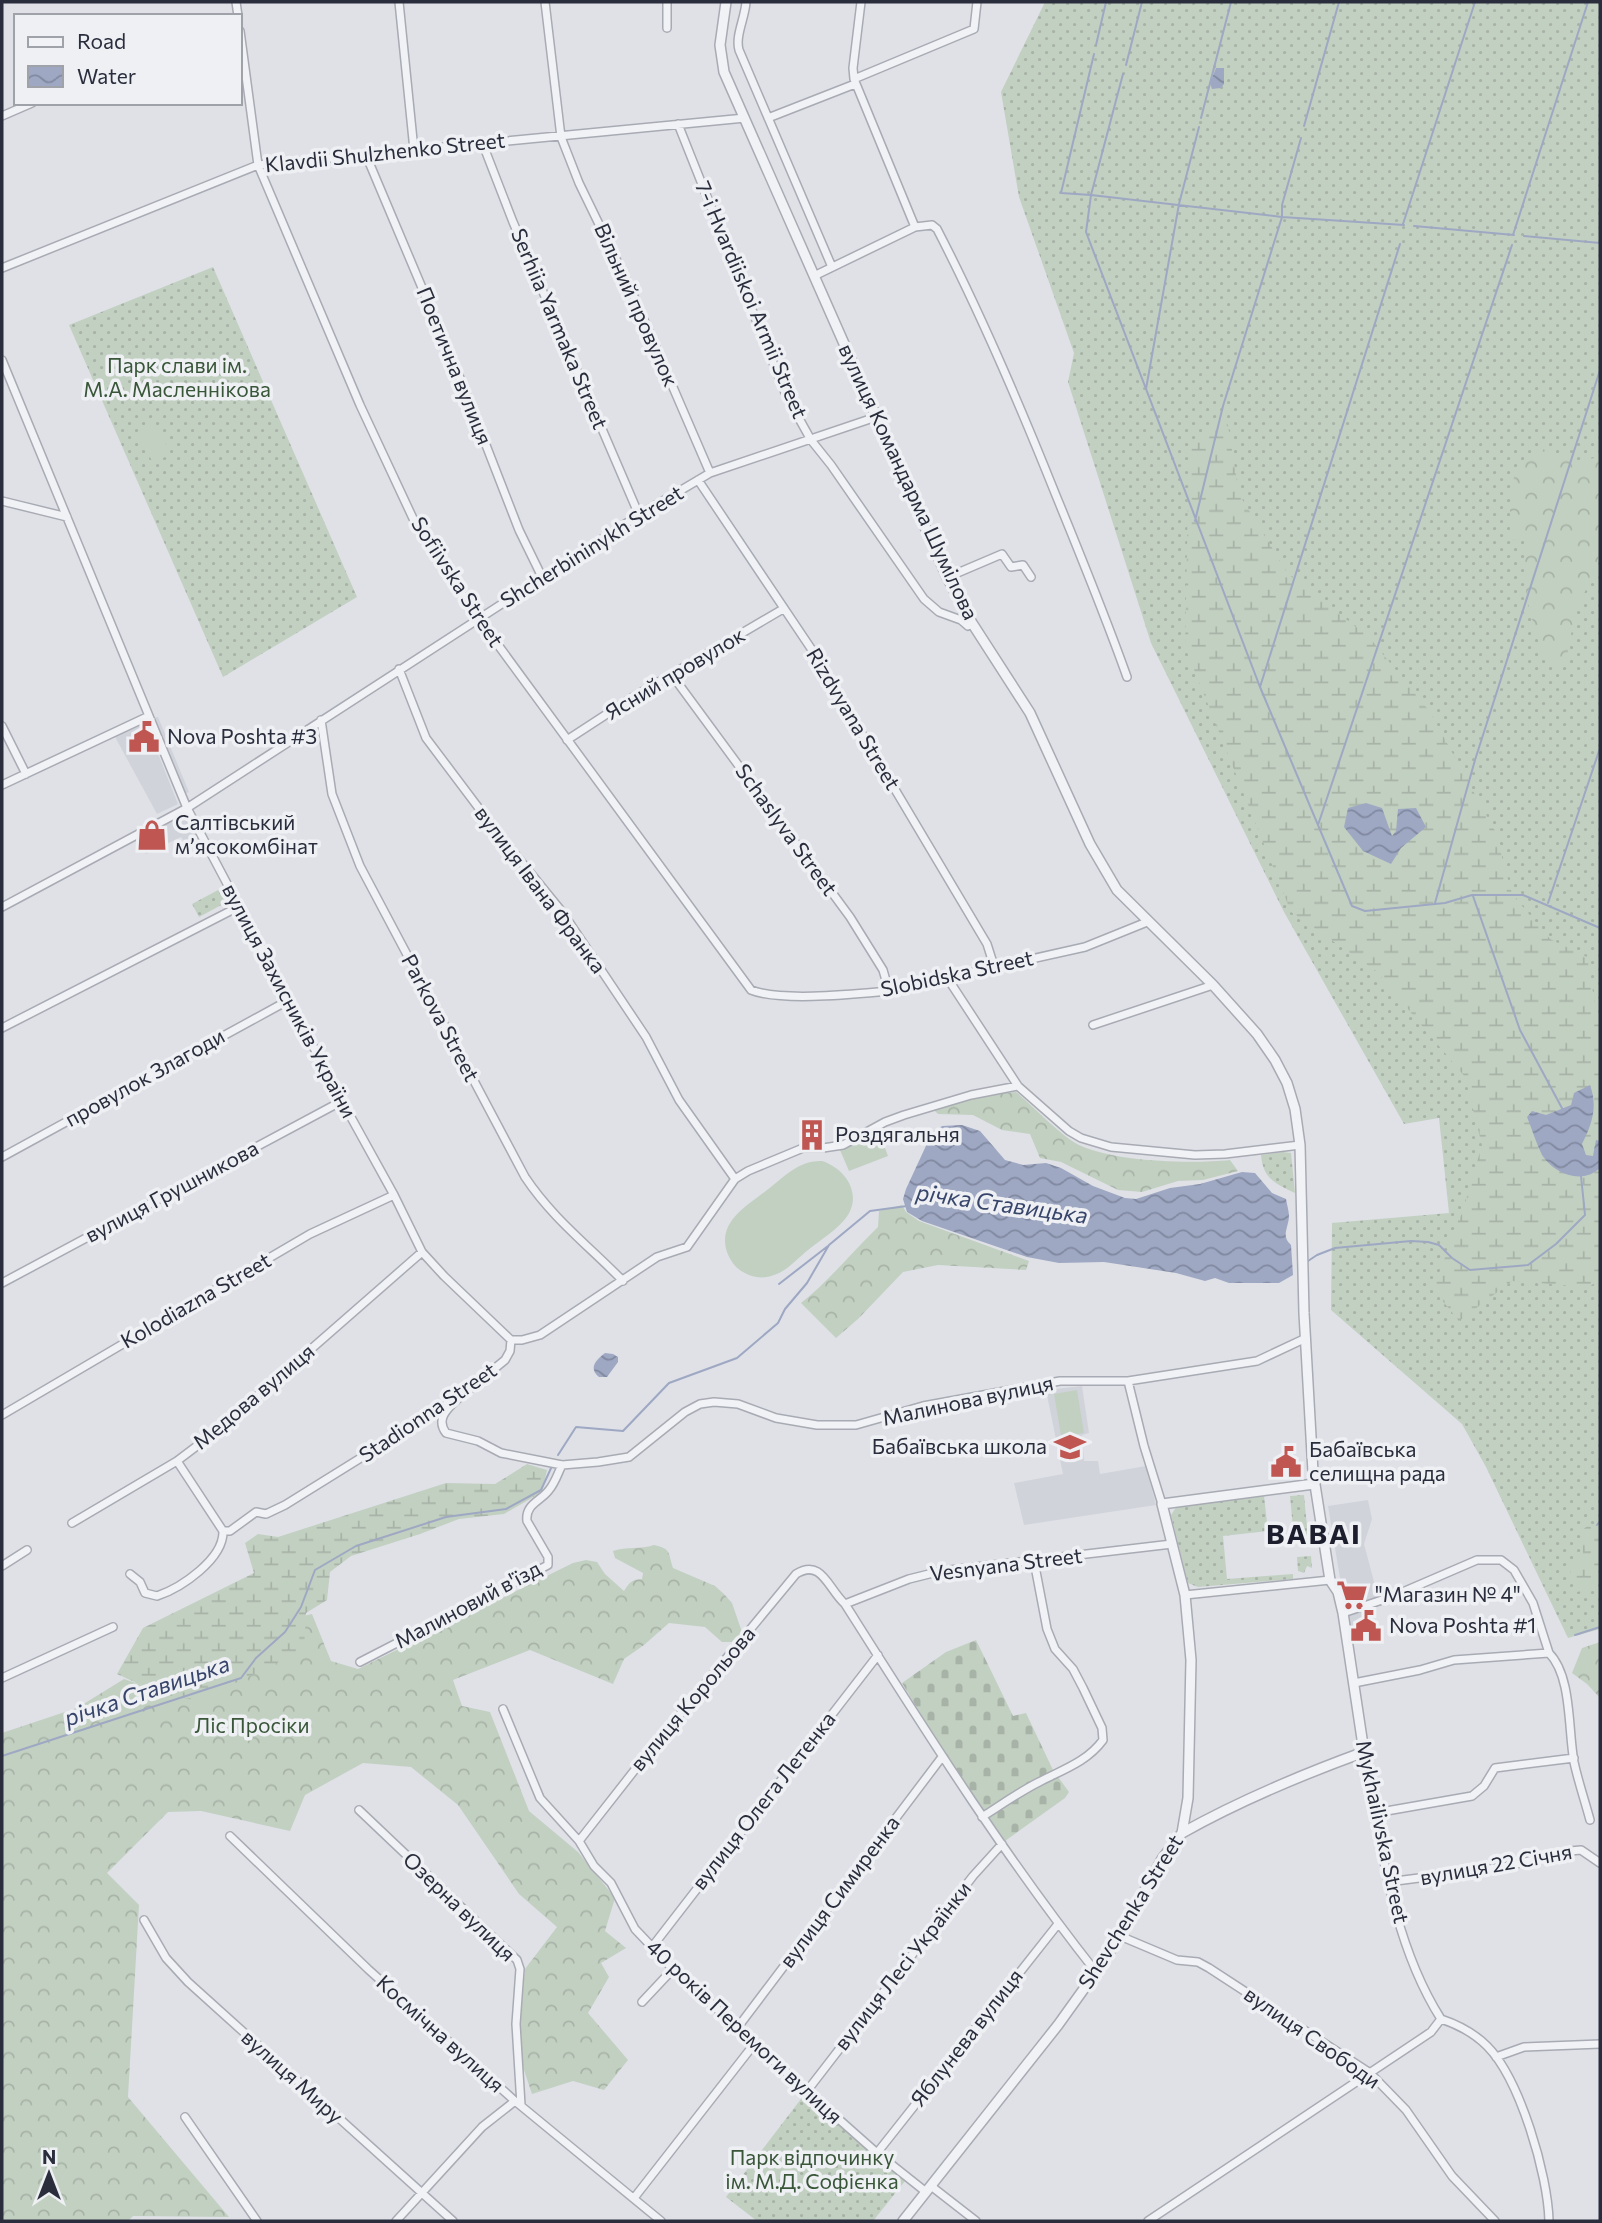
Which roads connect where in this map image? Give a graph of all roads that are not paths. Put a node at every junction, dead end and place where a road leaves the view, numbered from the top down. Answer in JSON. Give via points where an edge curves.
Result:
{"nodes":[{"id":1,"x":399,"y":2,"type":"edge"},
{"id":2,"x":545,"y":2,"type":"edge"},
{"id":3,"x":667,"y":2,"type":"edge"},
{"id":4,"x":726,"y":2,"type":"edge"},
{"id":5,"x":746,"y":2,"type":"edge"},
{"id":6,"x":861,"y":2,"type":"edge"},
{"id":7,"x":977,"y":2,"type":"edge"},
{"id":8,"x":667,"y":28,"type":"dead end"},
{"id":9,"x":242,"y":46,"type":"edge"},
{"id":10,"x":854,"y":82,"type":"junction"},
{"id":11,"x":27,"y":105,"type":"edge"},
{"id":12,"x":2,"y":116,"type":"edge"},
{"id":13,"x":745,"y":118,"type":"junction"},
{"id":14,"x":768,"y":118,"type":"junction"},
{"id":15,"x":678,"y":124,"type":"junction"},
{"id":16,"x":561,"y":137,"type":"junction"},
{"id":17,"x":482,"y":142,"type":"junction"},
{"id":18,"x":414,"y":150,"type":"junction"},
{"id":19,"x":366,"y":155,"type":"junction"},
{"id":20,"x":258,"y":164,"type":"junction"},
{"id":21,"x":915,"y":227,"type":"junction"},
{"id":22,"x":832,"y":267,"type":"junction"},
{"id":23,"x":2,"y":268,"type":"edge"},
{"id":24,"x":814,"y":276,"type":"junction"},
{"id":25,"x":2,"y":360,"type":"edge"},
{"id":26,"x":876,"y":417,"type":"junction"},
{"id":27,"x":811,"y":440,"type":"junction"},
{"id":28,"x":710,"y":473,"type":"junction"},
{"id":29,"x":698,"y":480,"type":"junction"},
{"id":30,"x":2,"y":501,"type":"edge"},
{"id":31,"x":639,"y":515,"type":"junction"},
{"id":32,"x":67,"y":517,"type":"junction"},
{"id":33,"x":948,"y":577,"type":"junction"},
{"id":34,"x":1031,"y":577,"type":"dead end"},
{"id":35,"x":542,"y":578,"type":"junction"},
{"id":36,"x":783,"y":609,"type":"junction"},
{"id":37,"x":478,"y":619,"type":"junction"},
{"id":38,"x":970,"y":624,"type":"junction"},
{"id":39,"x":399,"y":669,"type":"junction"},
{"id":40,"x":672,"y":676,"type":"junction"},
{"id":41,"x":1127,"y":677,"type":"dead end"},
{"id":42,"x":149,"y":716,"type":"junction"},
{"id":43,"x":321,"y":720,"type":"junction"},
{"id":44,"x":2,"y":726,"type":"edge"},
{"id":45,"x":567,"y":740,"type":"junction"},
{"id":46,"x":26,"y":774,"type":"junction"},
{"id":47,"x":2,"y":785,"type":"edge"},
{"id":48,"x":187,"y":808,"type":"junction"},
{"id":49,"x":240,"y":906,"type":"junction"},
{"id":50,"x":2,"y":907,"type":"edge"},
{"id":51,"x":1147,"y":922,"type":"junction"},
{"id":52,"x":995,"y":966,"type":"junction"},
{"id":53,"x":948,"y":979,"type":"junction"},
{"id":54,"x":1213,"y":985,"type":"junction"},
{"id":55,"x":889,"y":991,"type":"junction"},
{"id":56,"x":762,"y":994,"type":"joint"},
{"id":57,"x":289,"y":999,"type":"junction"},
{"id":58,"x":1093,"y":1026,"type":"dead end"},
{"id":59,"x":2,"y":1028,"type":"edge"},
{"id":60,"x":1017,"y":1086,"type":"junction"},
{"id":61,"x":342,"y":1101,"type":"junction"},
{"id":62,"x":1300,"y":1145,"type":"junction"},
{"id":63,"x":2,"y":1157,"type":"edge"},
{"id":64,"x":735,"y":1179,"type":"junction"},
{"id":65,"x":394,"y":1195,"type":"junction"},
{"id":66,"x":422,"y":1252,"type":"junction"},
{"id":67,"x":624,"y":1281,"type":"junction"},
{"id":68,"x":2,"y":1283,"type":"edge"},
{"id":69,"x":1306,"y":1338,"type":"junction"},
{"id":70,"x":511,"y":1340,"type":"junction"},
{"id":71,"x":1128,"y":1381,"type":"junction"},
{"id":72,"x":462,"y":1395,"type":"junction"},
{"id":73,"x":2,"y":1415,"type":"edge"},
{"id":74,"x":177,"y":1461,"type":"junction"},
{"id":75,"x":562,"y":1465,"type":"junction"},
{"id":76,"x":1314,"y":1484,"type":"junction"},
{"id":77,"x":1162,"y":1504,"type":"junction"},
{"id":78,"x":72,"y":1524,"type":"dead end"},
{"id":79,"x":223,"y":1531,"type":"junction"},
{"id":80,"x":1172,"y":1544,"type":"junction"},
{"id":81,"x":27,"y":1550,"type":"dead end"},
{"id":82,"x":1034,"y":1561,"type":"junction"},
{"id":83,"x":2,"y":1566,"type":"edge"},
{"id":84,"x":130,"y":1574,"type":"dead end"},
{"id":85,"x":1330,"y":1580,"type":"junction"},
{"id":86,"x":1185,"y":1595,"type":"junction"},
{"id":87,"x":845,"y":1604,"type":"junction"},
{"id":88,"x":1343,"y":1613,"type":"junction"},
{"id":89,"x":113,"y":1627,"type":"dead end"},
{"id":90,"x":1549,"y":1653,"type":"junction"},
{"id":91,"x":878,"y":1656,"type":"junction"},
{"id":92,"x":360,"y":1662,"type":"dead end"},
{"id":93,"x":2,"y":1678,"type":"edge"},
{"id":94,"x":1354,"y":1683,"type":"junction"},
{"id":95,"x":503,"y":1709,"type":"dead end"},
{"id":96,"x":1364,"y":1752,"type":"junction"},
{"id":97,"x":942,"y":1757,"type":"junction"},
{"id":98,"x":1574,"y":1758,"type":"junction"},
{"id":99,"x":359,"y":1810,"type":"dead end"},
{"id":100,"x":1376,"y":1814,"type":"junction"},
{"id":101,"x":982,"y":1817,"type":"junction"},
{"id":102,"x":1590,"y":1820,"type":"dead end"},
{"id":103,"x":1182,"y":1833,"type":"junction"},
{"id":104,"x":230,"y":1836,"type":"dead end"},
{"id":105,"x":579,"y":1840,"type":"junction"},
{"id":106,"x":1002,"y":1844,"type":"junction"},
{"id":107,"x":1600,"y":1863,"type":"edge"},
{"id":108,"x":1388,"y":1882,"type":"junction"},
{"id":109,"x":144,"y":1920,"type":"dead end"},
{"id":110,"x":1058,"y":1923,"type":"junction"},
{"id":111,"x":1120,"y":1936,"type":"junction"},
{"id":112,"x":652,"y":1947,"type":"junction"},
{"id":113,"x":673,"y":1969,"type":"junction"},
{"id":114,"x":1097,"y":1972,"type":"junction"},
{"id":115,"x":642,"y":2002,"type":"dead end"},
{"id":116,"x":1441,"y":2020,"type":"junction"},
{"id":117,"x":738,"y":2027,"type":"junction"},
{"id":118,"x":755,"y":2043,"type":"junction"},
{"id":119,"x":1600,"y":2044,"type":"edge"},
{"id":120,"x":1496,"y":2057,"type":"junction"},
{"id":121,"x":1370,"y":2073,"type":"junction"},
{"id":122,"x":807,"y":2091,"type":"junction"},
{"id":123,"x":518,"y":2103,"type":"junction"},
{"id":124,"x":185,"y":2117,"type":"dead end"},
{"id":125,"x":877,"y":2153,"type":"junction"},
{"id":126,"x":928,"y":2189,"type":"junction"},
{"id":127,"x":420,"y":2193,"type":"junction"},
{"id":128,"x":634,"y":2198,"type":"junction"},
{"id":129,"x":257,"y":2221,"type":"edge"},
{"id":130,"x":396,"y":2221,"type":"edge"},
{"id":131,"x":453,"y":2221,"type":"edge"},
{"id":132,"x":661,"y":2221,"type":"edge"},
{"id":133,"x":903,"y":2221,"type":"edge"},
{"id":134,"x":976,"y":2221,"type":"edge"},
{"id":135,"x":1148,"y":2221,"type":"edge"},
{"id":136,"x":1494,"y":2221,"type":"edge"},
{"id":137,"x":1549,"y":2221,"type":"edge"}],
"edges":[{"from":1,"to":18,"type":"street"},
{"from":2,"to":16,"type":"street","name":"Вільний провулок"},
{"from":3,"to":8,"type":"street"},
{"from":4,"to":13,"type":"street","name":"вулиця Командарма Шумілова","via":[[720,53]]},
{"from":5,"to":14,"type":"street","via":[[737,43]]},
{"from":6,"to":10,"type":"street"},
{"from":7,"to":10,"type":"street","via":[[974,29]]},
{"from":9,"to":20,"type":"street","name":"Sofiivska Street"},
{"from":10,"to":14,"type":"street"},
{"from":10,"to":21,"type":"street"},
{"from":11,"to":12,"type":"street"},
{"from":13,"to":15,"type":"street","name":"Klavdii Shulzhenko Street"},
{"from":13,"to":24,"type":"street","name":"вулиця Командарма Шумілова"},
{"from":14,"to":22,"type":"street"},
{"from":15,"to":16,"type":"street","name":"Klavdii Shulzhenko Street"},
{"from":15,"to":27,"type":"street","name":"7-i Hvardiiskoi Armii Street","via":[[781,384]]},
{"from":16,"to":17,"type":"street","name":"Klavdii Shulzhenko Street"},
{"from":16,"to":28,"type":"street","name":"Вільний провулок"},
{"from":17,"to":18,"type":"street","name":"Klavdii Shulzhenko Street"},
{"from":17,"to":31,"type":"street","name":"Serhiia Yarmaka Street"},
{"from":18,"to":19,"type":"street","name":"Klavdii Shulzhenko Street"},
{"from":19,"to":20,"type":"street","name":"Klavdii Shulzhenko Street"},
{"from":19,"to":35,"type":"street","name":"Поетична вулиця"},
{"from":20,"to":23,"type":"street","name":"Klavdii Shulzhenko Street"},
{"from":20,"to":37,"type":"street","name":"Sofiivska Street","via":[[360,405],[418,527]]},
{"from":21,"to":22,"type":"street"},
{"from":21,"to":41,"type":"street","via":[[932,225],[937,229],[971,295],[1099,598]]},
{"from":22,"to":24,"type":"street"},
{"from":24,"to":26,"type":"street","name":"вулиця Командарма Шумілова"},
{"from":25,"to":32,"type":"street","name":"вулиця Захисників України"},
{"from":26,"to":27,"type":"street","name":"Shcherbininykh Street"},
{"from":26,"to":33,"type":"street","name":"вулиця Командарма Шумілова"},
{"from":27,"to":28,"type":"street","name":"Shcherbininykh Street"},
{"from":27,"to":38,"type":"street","name":"7-i Hvardiiskoi Armii Street","via":[[924,599],[939,612]]},
{"from":28,"to":29,"type":"street","name":"Shcherbininykh Street"},
{"from":29,"to":31,"type":"street","name":"Shcherbininykh Street"},
{"from":29,"to":36,"type":"street","name":"Rizdvyana Street"},
{"from":30,"to":32,"type":"street"},
{"from":31,"to":35,"type":"street","name":"Shcherbininykh Street"},
{"from":32,"to":42,"type":"street","name":"вулиця Захисників України"},
{"from":33,"to":34,"type":"street","via":[[1002,554],[1012,567],[1023,565]]},
{"from":33,"to":38,"type":"street","name":"вулиця Командарма Шумілова"},
{"from":35,"to":37,"type":"street","name":"Shcherbininykh Street"},
{"from":36,"to":40,"type":"street","name":"Ясний провулок"},
{"from":36,"to":52,"type":"street","name":"Rizdvyana Street","via":[[987,944]]},
{"from":37,"to":39,"type":"street","name":"Shcherbininykh Street"},
{"from":37,"to":45,"type":"street","name":"Sofiivska Street"},
{"from":38,"to":51,"type":"street","name":"вулиця Командарма Шумілова","via":[[1030,713],[1106,874]]},
{"from":39,"to":43,"type":"street","name":"Shcherbininykh Street"},
{"from":39,"to":64,"type":"street","name":"вулиця Івана Франка","via":[[426,738],[563,913],[646,1037],[679,1100]]},
{"from":40,"to":45,"type":"street","name":"Ясний провулок"},
{"from":40,"to":55,"type":"street","name":"Schaslyva Street","via":[[850,917],[883,970]]},
{"from":42,"to":46,"type":"street"},
{"from":42,"to":48,"type":"street","name":"вулиця Захисників України"},
{"from":43,"to":48,"type":"street","name":"Shcherbininykh Street"},
{"from":43,"to":67,"type":"street","name":"Parkova Street","via":[[331,794],[359,866],[524,1177],[558,1220]]},
{"from":44,"to":46,"type":"street"},
{"from":45,"to":56,"type":"street","name":"Sofiivska Street","via":[[744,982]]},
{"from":46,"to":47,"type":"street"},
{"from":48,"to":49,"type":"street","name":"вулиця Захисників України"},
{"from":48,"to":50,"type":"street","name":"Shcherbininykh Street"},
{"from":49,"to":57,"type":"street","name":"вулиця Захисників України"},
{"from":49,"to":59,"type":"street"},
{"from":51,"to":52,"type":"street","name":"Slobidska Street","via":[[1085,947]]},
{"from":51,"to":54,"type":"street","name":"вулиця Командарма Шумілова"},
{"from":52,"to":53,"type":"street","name":"Slobidska Street"},
{"from":53,"to":55,"type":"street","name":"Slobidska Street"},
{"from":53,"to":60,"type":"street"},
{"from":54,"to":58,"type":"street"},
{"from":54,"to":62,"type":"street","name":"вулиця Командарма Шумілова","via":[[1275,1060],[1291,1097]]},
{"from":55,"to":56,"type":"street","name":"Slobidska Street"},
{"from":57,"to":61,"type":"street","name":"вулиця Захисників України"},
{"from":57,"to":63,"type":"street","name":"провулок Злагоди"},
{"from":60,"to":62,"type":"street","via":[[1069,1131],[1111,1147],[1195,1155]]},
{"from":60,"to":64,"type":"street","name":"Stadionna Street","via":[[904,1115],[843,1145],[803,1148]]},
{"from":61,"to":65,"type":"street","name":"вулиця Захисників України"},
{"from":61,"to":68,"type":"street","name":"вулиця Грушникова"},
{"from":62,"to":69,"type":"street","name":"вулиця Командарма Шумілова"},
{"from":64,"to":67,"type":"street","name":"Stadionna Street","via":[[687,1247],[657,1257]]},
{"from":65,"to":66,"type":"street","name":"вулиця Захисників України"},
{"from":65,"to":73,"type":"street","name":"Kolodiazna Street","via":[[310,1234]]},
{"from":66,"to":70,"type":"street","name":"вулиця Захисників України"},
{"from":66,"to":74,"type":"street","name":"Медова вулиця"},
{"from":67,"to":70,"type":"street","name":"Stadionna Street","via":[[540,1335]]},
{"from":69,"to":71,"type":"street","name":"Малинова вулиця","via":[[1257,1361]]},
{"from":69,"to":76,"type":"street","name":"Mykhailivska Street"},
{"from":70,"to":72,"type":"street","name":"Stadionna Street","via":[[505,1360]]},
{"from":71,"to":75,"type":"street","name":"Малинова вулиця","via":[[1060,1381],[923,1406],[856,1425],[817,1425],[776,1418],[738,1404],[700,1404],[629,1457]]},
{"from":71,"to":77,"type":"street","name":"Shevchenka Street"},
{"from":72,"to":75,"type":"street","name":"Малинова вулиця","via":[[442,1416],[446,1433],[501,1453]]},
{"from":72,"to":79,"type":"street","name":"Stadionna Street","via":[[285,1505],[266,1514],[256,1511],[230,1531]]},
{"from":74,"to":78,"type":"street","name":"Медова вулиця"},
{"from":74,"to":79,"type":"street"},
{"from":75,"to":92,"type":"street","name":"Малиновий в'їзд","via":[[549,1490],[526,1515],[548,1565]]},
{"from":76,"to":77,"type":"street"},
{"from":76,"to":85,"type":"street","name":"Mykhailivska Street"},
{"from":77,"to":80,"type":"street","name":"Shevchenka Street"},
{"from":79,"to":84,"type":"street","via":[[223,1542],[212,1558],[170,1592],[158,1596],[145,1593]]},
{"from":80,"to":82,"type":"street","name":"Vesnyana Street"},
{"from":80,"to":86,"type":"street","name":"Shevchenka Street"},
{"from":81,"to":83,"type":"street"},
{"from":82,"to":87,"type":"street","name":"Vesnyana Street","via":[[941,1571]]},
{"from":82,"to":101,"type":"street","via":[[1047,1629],[1055,1649],[1083,1688],[1103,1740],[1075,1764]]},
{"from":85,"to":86,"type":"street"},
{"from":85,"to":88,"type":"street","name":"Mykhailivska Street"},
{"from":86,"to":103,"type":"street","name":"Shevchenka Street","via":[[1191,1738]]},
{"from":87,"to":91,"type":"street"},
{"from":87,"to":105,"type":"street","name":"вулиця Корольова","via":[[820,1572],[805,1568],[796,1574]]},
{"from":88,"to":90,"type":"street","via":[[1477,1560],[1492,1559],[1508,1564],[1519,1578],[1533,1603]]},
{"from":88,"to":94,"type":"street","name":"Mykhailivska Street"},
{"from":89,"to":93,"type":"street"},
{"from":90,"to":94,"type":"street","via":[[1454,1660]]},
{"from":90,"to":98,"type":"street","via":[[1563,1676]]},
{"from":91,"to":97,"type":"street"},
{"from":91,"to":112,"type":"street","name":"вулиця Олега Летенка"},
{"from":94,"to":96,"type":"street","name":"Mykhailivska Street"},
{"from":95,"to":105,"type":"street","name":"40 років Перемоги вулиця","via":[[540,1798]]},
{"from":96,"to":100,"type":"street","name":"Mykhailivska Street"},
{"from":96,"to":103,"type":"street","via":[[1286,1781]]},
{"from":97,"to":101,"type":"street"},
{"from":97,"to":117,"type":"street","name":"вулиця Симиренка"},
{"from":98,"to":100,"type":"street","via":[[1495,1768],[1472,1796]]},
{"from":98,"to":102,"type":"street"},
{"from":99,"to":123,"type":"street","name":"Озерна вулиця","via":[[517,1960]]},
{"from":100,"to":108,"type":"street","name":"Mykhailivska Street"},
{"from":101,"to":106,"type":"street"},
{"from":103,"to":111,"type":"street","name":"Shevchenka Street","via":[[1162,1858]]},
{"from":104,"to":123,"type":"street","name":"Космічна вулиця","via":[[369,1970]]},
{"from":105,"to":112,"type":"street","name":"40 років Перемоги вулиця","via":[[611,1883],[635,1929]]},
{"from":106,"to":110,"type":"street"},
{"from":106,"to":122,"type":"street","name":"вулиця Лесі Українки","via":[[972,1876]]},
{"from":107,"to":108,"type":"street","name":"вулиця 22 Січня","via":[[1581,1850],[1504,1867]]},
{"from":108,"to":116,"type":"street","name":"Mykhailivska Street","via":[[1407,1945]]},
{"from":109,"to":127,"type":"street","name":"вулиця Миру","via":[[166,1958],[188,1982]]},
{"from":110,"to":114,"type":"street"},
{"from":110,"to":125,"type":"street","name":"Яблунева вулиця"},
{"from":111,"to":114,"type":"street","name":"Shevchenka Street"},
{"from":111,"to":121,"type":"street","name":"вулиця Свободи","via":[[1209,1968]]},
{"from":112,"to":113,"type":"street","name":"40 років Перемоги вулиця"},
{"from":113,"to":115,"type":"street"},
{"from":113,"to":117,"type":"street","name":"40 років Перемоги вулиця"},
{"from":114,"to":126,"type":"street","name":"Shevchenka Street"},
{"from":116,"to":120,"type":"street","via":[[1458,2024]]},
{"from":116,"to":121,"type":"street","via":[[1431,2032]]},
{"from":117,"to":118,"type":"street","name":"40 років Перемоги вулиця"},
{"from":118,"to":122,"type":"street","name":"40 років Перемоги вулиця"},
{"from":118,"to":128,"type":"street"},
{"from":119,"to":120,"type":"street","via":[[1524,2047]]},
{"from":120,"to":137,"type":"street","via":[[1513,2084],[1540,2164]]},
{"from":121,"to":135,"type":"street"},
{"from":121,"to":136,"type":"street","name":"вулиця Свободи","via":[[1406,2110],[1452,2176]]},
{"from":122,"to":125,"type":"street","name":"40 років Перемоги вулиця"},
{"from":123,"to":127,"type":"street","via":[[482,2127]]},
{"from":123,"to":128,"type":"street","name":"Космічна вулиця"},
{"from":124,"to":129,"type":"street"},
{"from":125,"to":126,"type":"street","name":"40 років Перемоги вулиця"},
{"from":126,"to":133,"type":"street","name":"Shevchenka Street"},
{"from":126,"to":134,"type":"street","name":"40 років Перемоги вулиця"},
{"from":127,"to":130,"type":"street"},
{"from":127,"to":131,"type":"street","name":"вулиця Миру"},
{"from":128,"to":132,"type":"street","name":"Космічна вулиця"}]}
